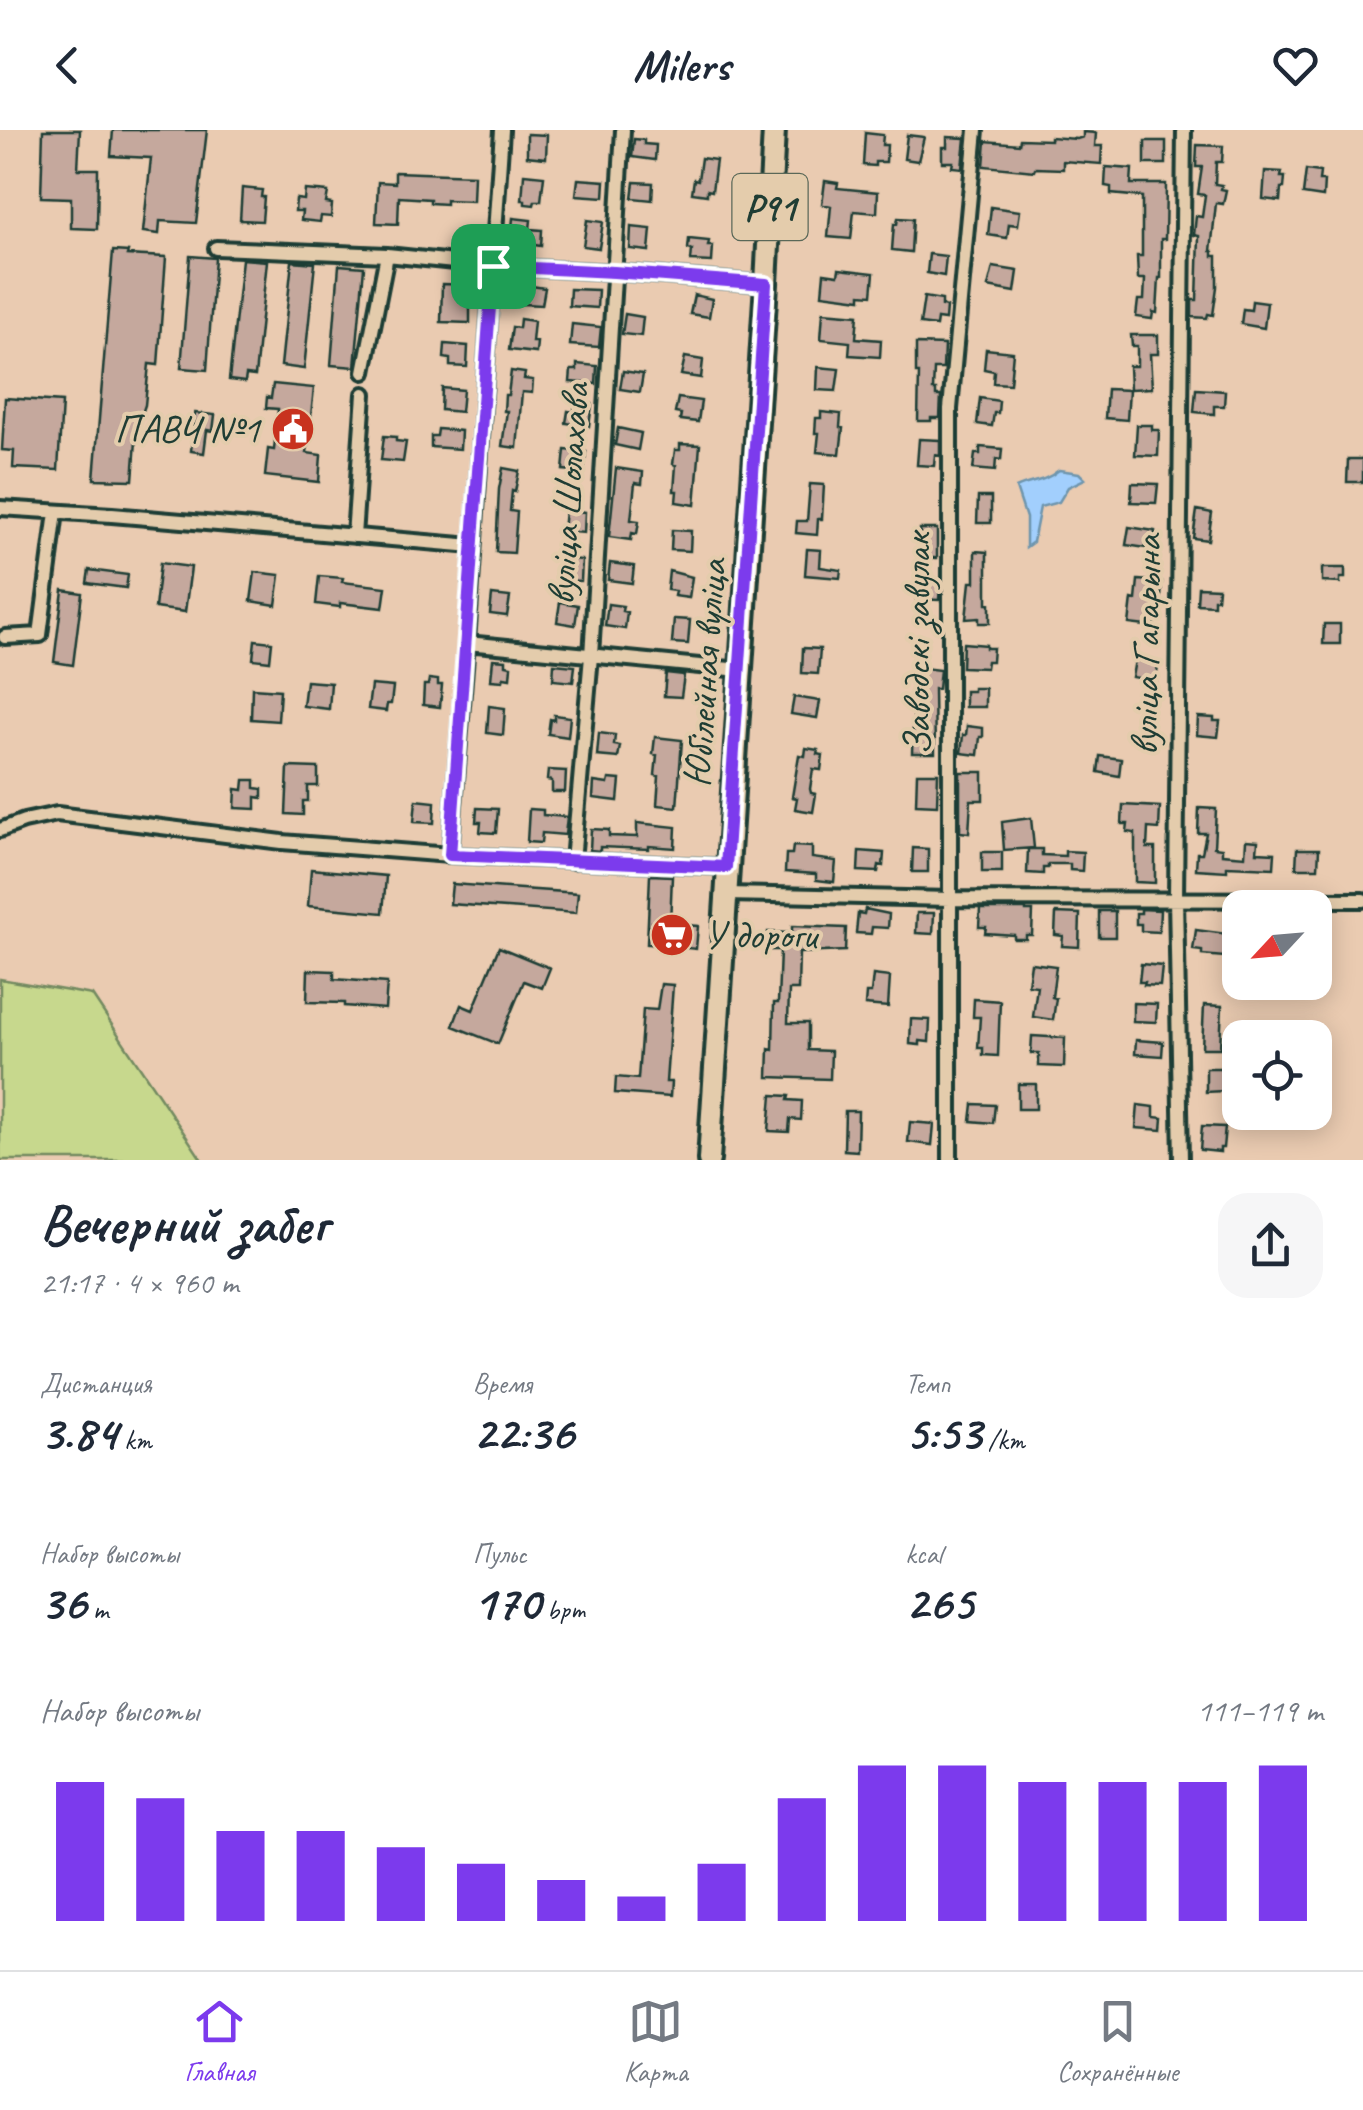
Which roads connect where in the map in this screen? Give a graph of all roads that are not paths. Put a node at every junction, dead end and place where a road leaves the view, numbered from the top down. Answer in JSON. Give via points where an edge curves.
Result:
{"nodes":[{"id":1,"x":502,"y":130,"type":"edge"},
{"id":2,"x":623,"y":130,"type":"edge"},
{"id":3,"x":774,"y":130,"type":"edge"},
{"id":4,"x":976,"y":130,"type":"edge"},
{"id":5,"x":1184,"y":130,"type":"edge"},
{"id":6,"x":216,"y":248,"type":"dead end"},
{"id":7,"x":387,"y":255,"type":"junction"},
{"id":8,"x":493,"y":266,"type":"junction"},
{"id":9,"x":614,"y":272,"type":"junction"},
{"id":10,"x":766,"y":284,"type":"junction"},
{"id":11,"x":364,"y":372,"type":"dead end"},
{"id":12,"x":364,"y":394,"type":"dead end"},
{"id":13,"x":0,"y":508,"type":"edge"},
{"id":14,"x":56,"y":512,"type":"junction"},
{"id":15,"x":354,"y":536,"type":"junction"},
{"id":16,"x":473,"y":546,"type":"junction"},
{"id":17,"x":5,"y":637,"type":"dead end"},
{"id":18,"x":467,"y":643,"type":"junction"},
{"id":19,"x":591,"y":656,"type":"junction"},
{"id":20,"x":740,"y":670,"type":"junction"},
{"id":21,"x":0,"y":830,"type":"edge"},
{"id":22,"x":450,"y":855,"type":"junction"},
{"id":23,"x":572,"y":861,"type":"junction"},
{"id":24,"x":726,"y":867,"type":"junction"},
{"id":25,"x":725,"y":894,"type":"junction"},
{"id":26,"x":1176,"y":898,"type":"junction"},
{"id":27,"x":951,"y":899,"type":"junction"},
{"id":28,"x":1363,"y":900,"type":"edge"},
{"id":29,"x":709,"y":1160,"type":"edge"},
{"id":30,"x":950,"y":1160,"type":"edge"},
{"id":31,"x":1180,"y":1160,"type":"edge"}],
"edges":[{"from":1,"to":8,"type":"street"},
{"from":2,"to":9,"type":"street","name":"вуліца Шолахава"},
{"from":3,"to":10,"type":"main road","name":"Юбілейная вуліца","number":"Р91"},
{"from":4,"to":27,"type":"street","name":"Заводскі завулак","via":[[950,409]]},
{"from":5,"to":26,"type":"street","name":"вуліца Гагарына"},
{"from":6,"to":7,"type":"street"},
{"from":7,"to":8,"type":"street"},
{"from":7,"to":11,"type":"street"},
{"from":8,"to":9,"type":"street"},
{"from":8,"to":16,"type":"street"},
{"from":9,"to":10,"type":"street"},
{"from":9,"to":19,"type":"street","name":"вуліца Шолахава"},
{"from":10,"to":20,"type":"main road","name":"Юбілейная вуліца","number":"Р91"},
{"from":12,"to":15,"type":"street"},
{"from":13,"to":14,"type":"street"},
{"from":14,"to":15,"type":"street"},
{"from":14,"to":17,"type":"street","via":[[40,635]]},
{"from":15,"to":16,"type":"street"},
{"from":16,"to":18,"type":"street"},
{"from":18,"to":19,"type":"street"},
{"from":18,"to":22,"type":"street"},
{"from":19,"to":20,"type":"street"},
{"from":19,"to":23,"type":"street","name":"вуліца Шолахава"},
{"from":20,"to":24,"type":"main road","name":"Юбілейная вуліца","number":"Р91"},
{"from":21,"to":22,"type":"street","via":[[58,814]]},
{"from":22,"to":23,"type":"street"},
{"from":23,"to":24,"type":"street"},
{"from":24,"to":25,"type":"main road","name":"Юбілейная вуліца","number":"Р91"},
{"from":25,"to":27,"type":"street"},
{"from":25,"to":29,"type":"main road","name":"Юбілейная вуліца","number":"Р91"},
{"from":26,"to":27,"type":"street"},
{"from":26,"to":28,"type":"street"},
{"from":26,"to":31,"type":"street","name":"вуліца Гагарына"},
{"from":27,"to":30,"type":"street","name":"Заводскі завулак"}]}
